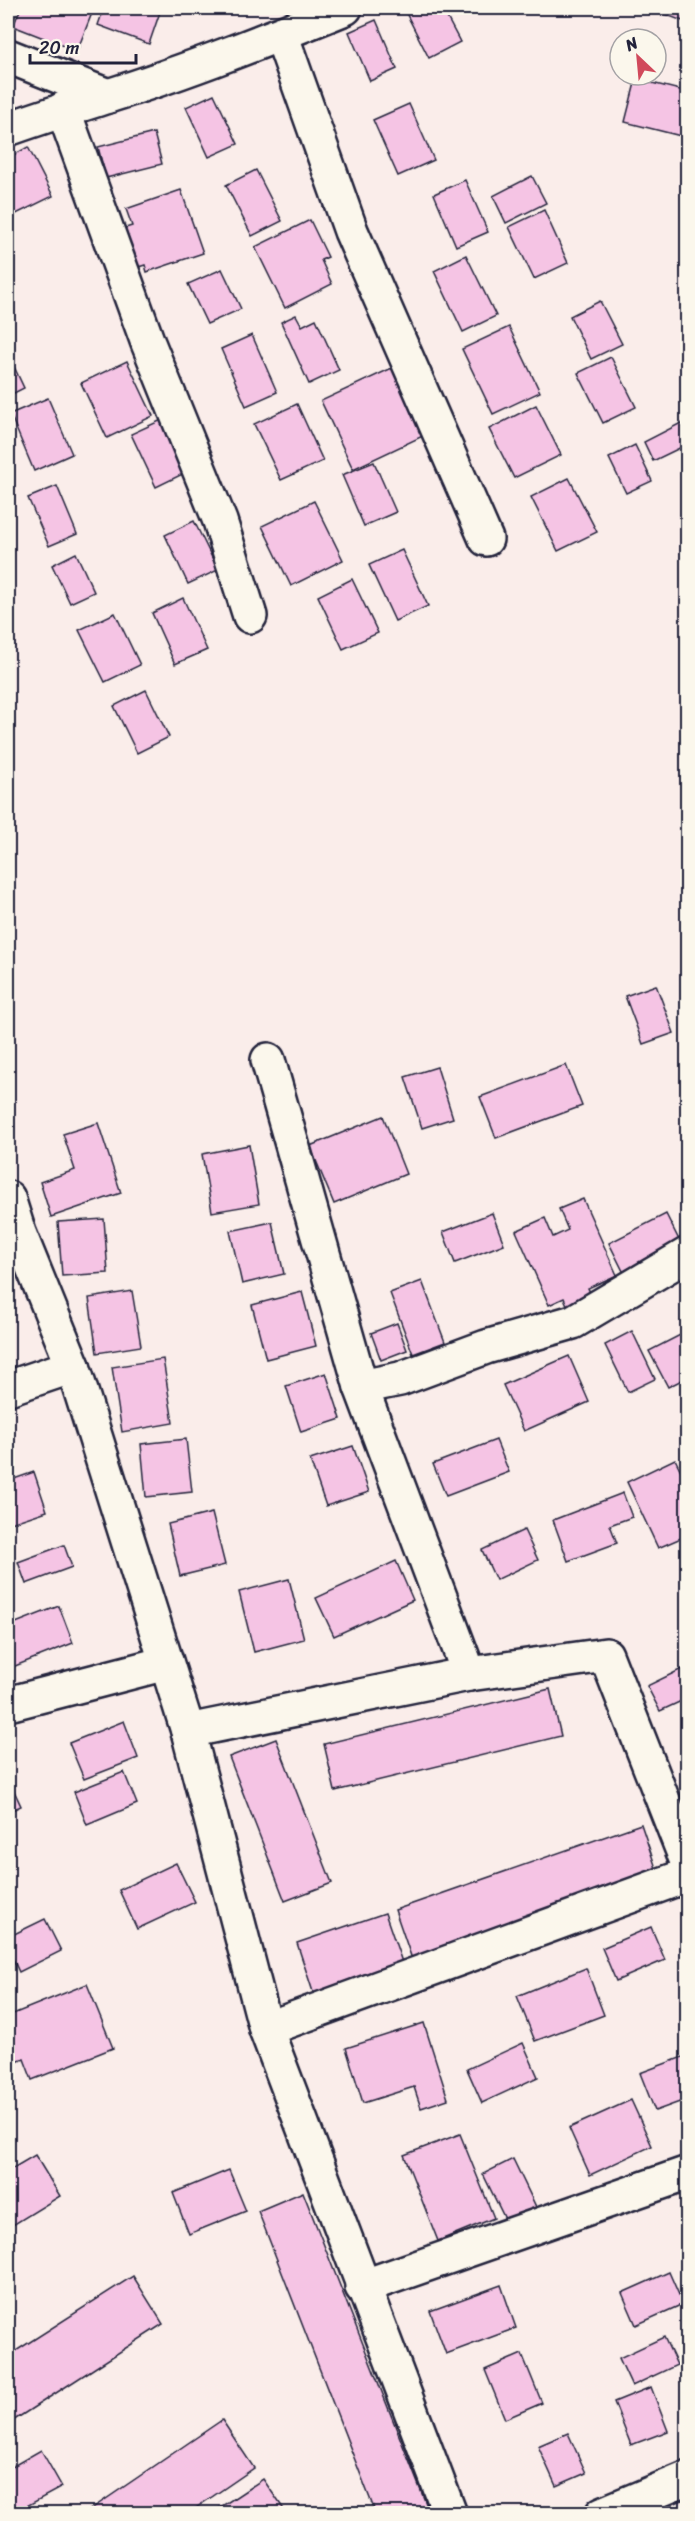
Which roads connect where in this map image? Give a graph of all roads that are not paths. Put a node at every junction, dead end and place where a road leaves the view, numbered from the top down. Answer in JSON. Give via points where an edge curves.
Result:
{"nodes":[{"id":1,"x":345,"y":8,"type":"edge"},
{"id":2,"x":281,"y":34,"type":"junction"},
{"id":3,"x":8,"y":56,"type":"edge"},
{"id":4,"x":108,"y":96,"type":"junction"},
{"id":5,"x":63,"y":109,"type":"junction"},
{"id":6,"x":8,"y":129,"type":"edge"},
{"id":7,"x":486,"y":539,"type":"dead end"},
{"id":8,"x":250,"y":616,"type":"dead end"},
{"id":9,"x":268,"y":1060,"type":"dead end"},
{"id":10,"x":8,"y":1198,"type":"edge"},
{"id":11,"x":687,"y":1254,"type":"edge"},
{"id":12,"x":73,"y":1366,"type":"junction"},
{"id":13,"x":361,"y":1387,"type":"junction"},
{"id":14,"x":8,"y":1388,"type":"edge"},
{"id":15,"x":166,"y":1663,"type":"junction"},
{"id":16,"x":469,"y":1674,"type":"junction"},
{"id":17,"x":8,"y":1704,"type":"edge"},
{"id":18,"x":188,"y":1731,"type":"junction"},
{"id":19,"x":687,"y":1864,"type":"edge"},
{"id":20,"x":687,"y":1875,"type":"edge"},
{"id":21,"x":266,"y":2029,"type":"junction"},
{"id":22,"x":687,"y":2173,"type":"edge"},
{"id":23,"x":362,"y":2287,"type":"junction"},
{"id":24,"x":687,"y":2478,"type":"edge"},
{"id":25,"x":450,"y":2514,"type":"edge"},
{"id":26,"x":602,"y":2514,"type":"edge"}],
"edges":[{"from":1,"to":2,"type":"street"},
{"from":2,"to":4,"type":"street"},
{"from":2,"to":7,"type":"street","via":[[351,231]]},
{"from":3,"to":4,"type":"street"},
{"from":4,"to":5,"type":"street"},
{"from":5,"to":6,"type":"street"},
{"from":5,"to":8,"type":"street","via":[[148,343],[220,521]]},
{"from":9,"to":13,"type":"street"},
{"from":10,"to":12,"type":"street"},
{"from":11,"to":13,"type":"street","via":[[573,1322],[486,1347],[400,1379]]},
{"from":12,"to":14,"type":"street"},
{"from":12,"to":15,"type":"street"},
{"from":13,"to":16,"type":"street"},
{"from":15,"to":17,"type":"street"},
{"from":15,"to":18,"type":"street"},
{"from":16,"to":18,"type":"street"},
{"from":16,"to":19,"type":"street","via":[[606,1655]]},
{"from":18,"to":21,"type":"street"},
{"from":20,"to":21,"type":"street"},
{"from":21,"to":23,"type":"street"},
{"from":22,"to":23,"type":"street"},
{"from":23,"to":25,"type":"street"},
{"from":24,"to":26,"type":"street"}]}
